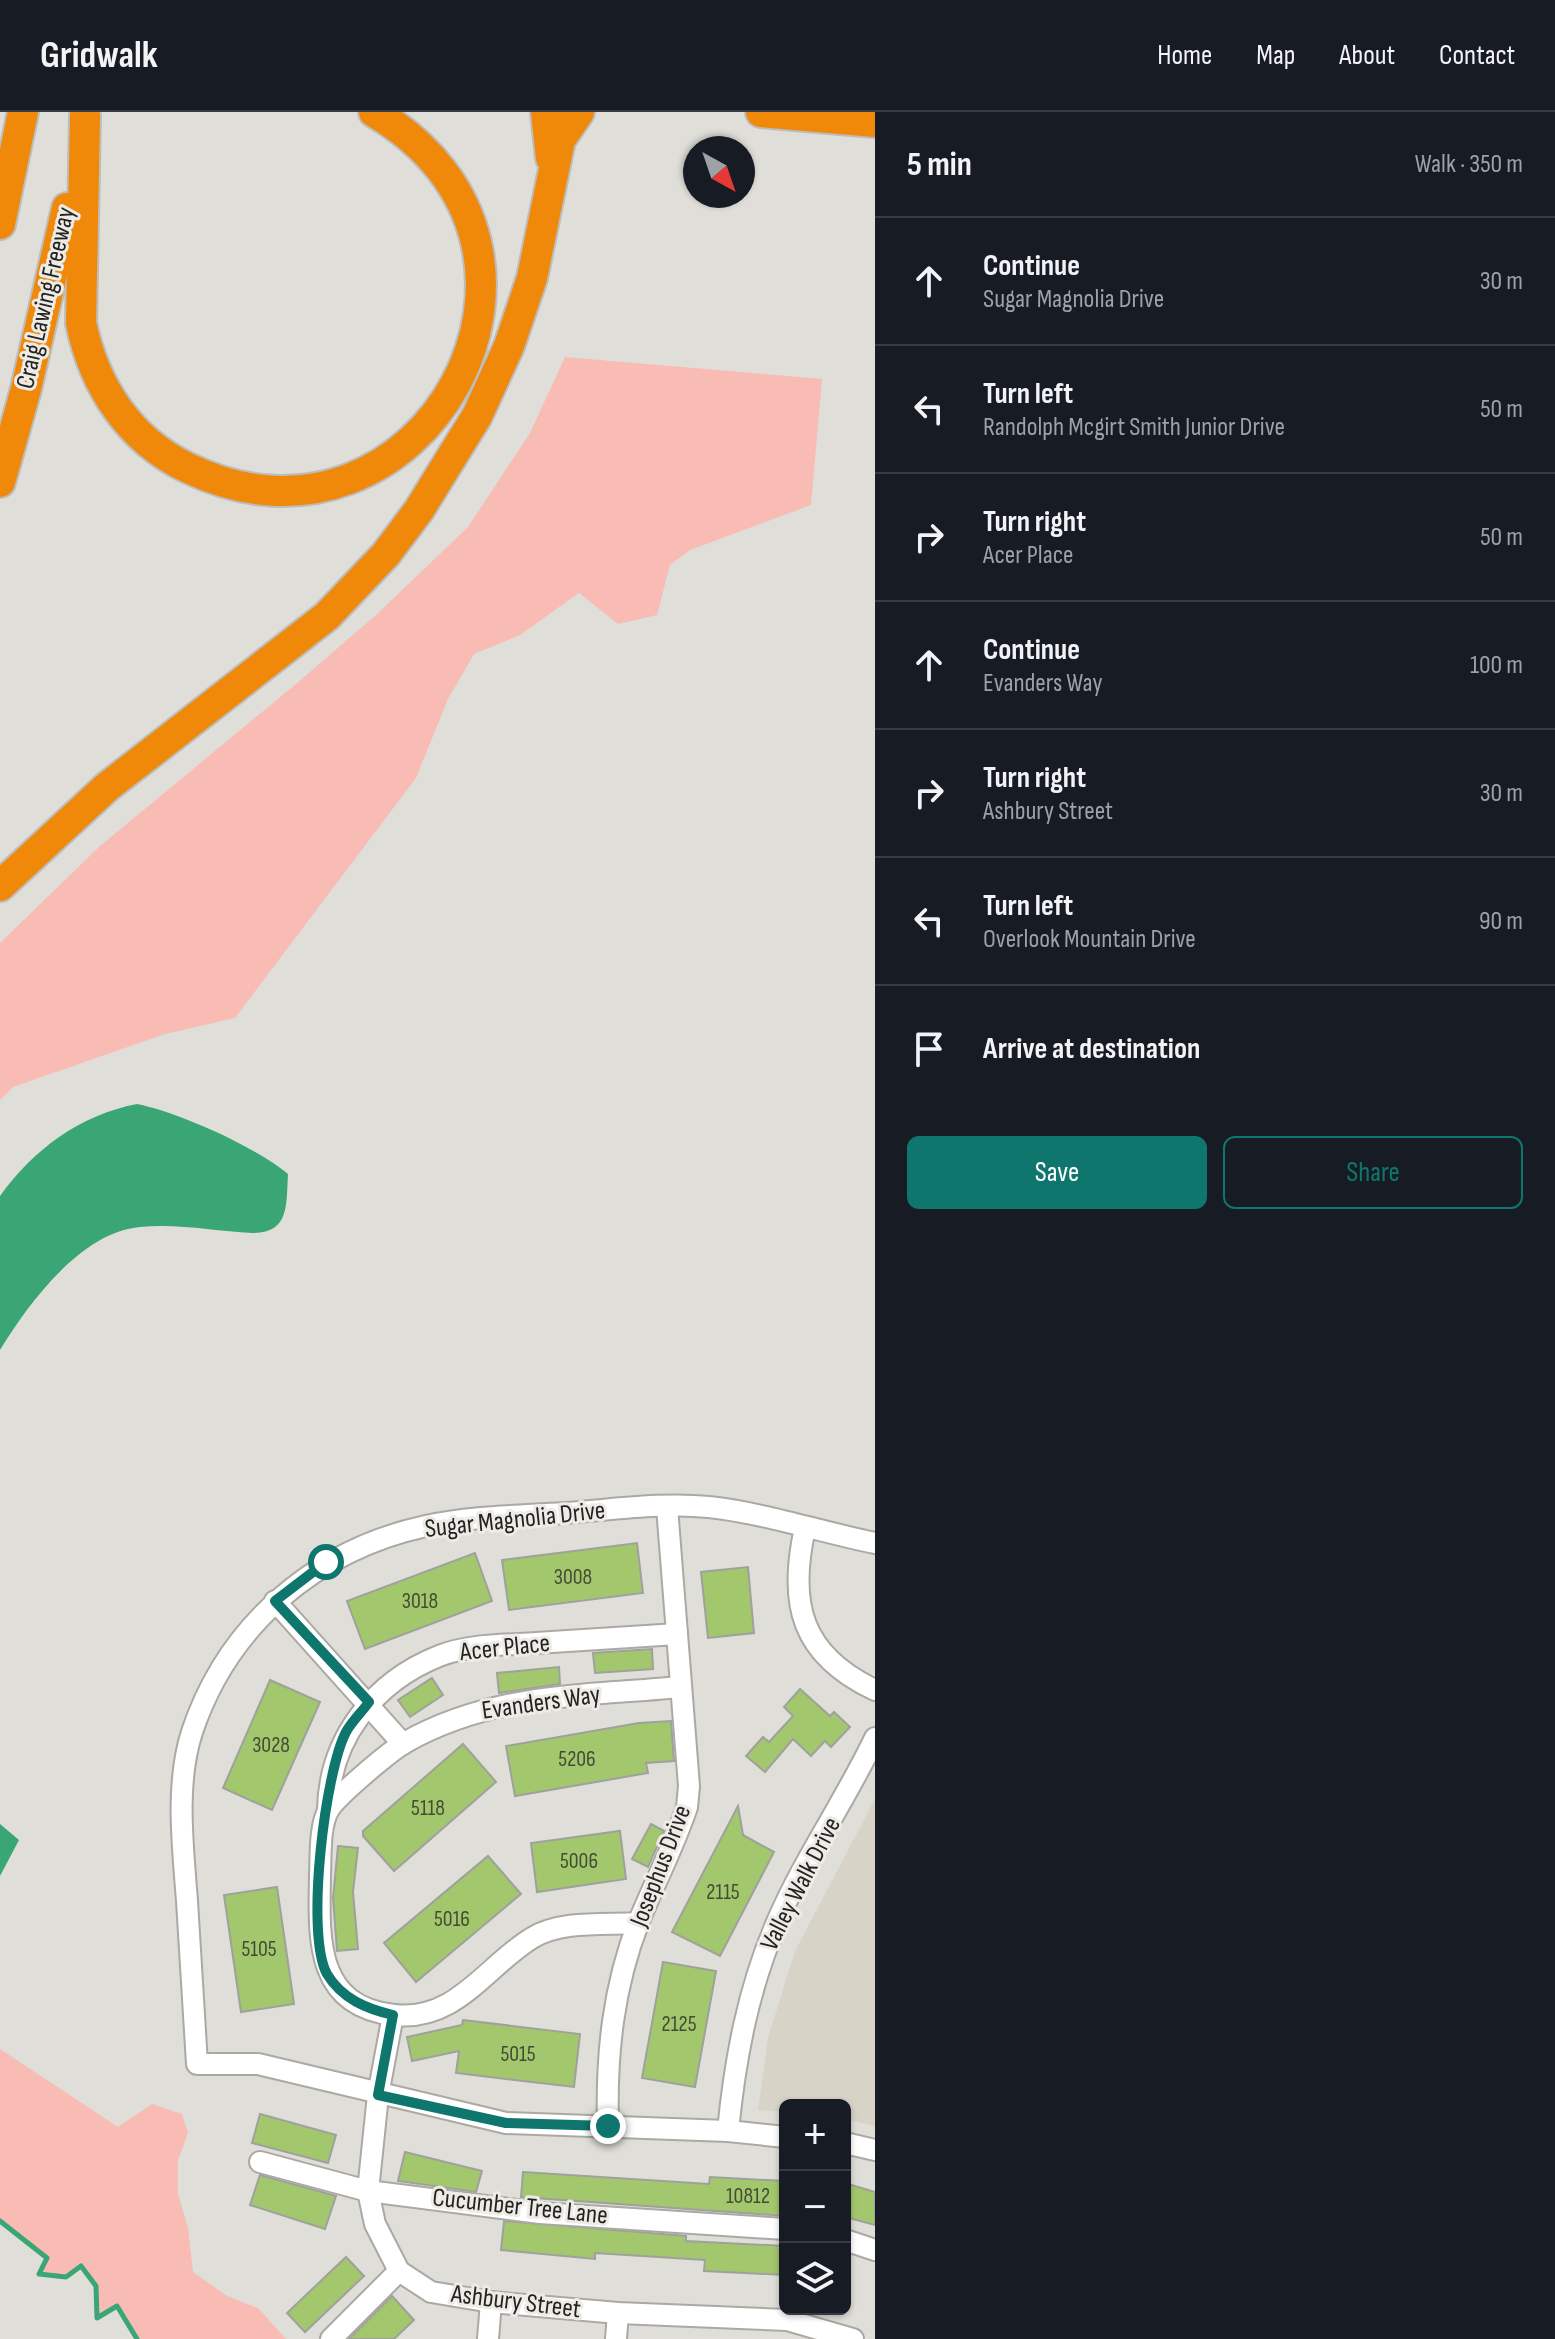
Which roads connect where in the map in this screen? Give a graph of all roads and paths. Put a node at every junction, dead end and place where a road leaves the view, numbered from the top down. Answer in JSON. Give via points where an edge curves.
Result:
{"nodes":[{"id":1,"x":23,"y":112,"type":"edge"},
{"id":2,"x":374,"y":112,"type":"edge"},
{"id":3,"x":546,"y":112,"type":"edge"},
{"id":4,"x":579,"y":112,"type":"edge"},
{"id":5,"x":761,"y":112,"type":"edge"},
{"id":6,"x":85,"y":114,"type":"edge"},
{"id":7,"x":867,"y":124,"type":"edge"},
{"id":8,"x":552,"y":168,"type":"junction"},
{"id":9,"x":0,"y":224,"type":"edge"},
{"id":10,"x":0,"y":482,"type":"edge"},
{"id":11,"x":0,"y":886,"type":"edge"},
{"id":12,"x":667,"y":1507,"type":"junction"},
{"id":13,"x":805,"y":1528,"type":"junction"},
{"id":14,"x":875,"y":1543,"type":"edge"},
{"id":15,"x":275,"y":1601,"type":"junction"},
{"id":16,"x":677,"y":1634,"type":"junction"},
{"id":17,"x":681,"y":1687,"type":"junction"},
{"id":18,"x":875,"y":1690,"type":"edge"},
{"id":19,"x":369,"y":1702,"type":"junction"},
{"id":20,"x":875,"y":1738,"type":"edge"},
{"id":21,"x":403,"y":1744,"type":"junction"},
{"id":22,"x":328,"y":1810,"type":"junction"},
{"id":23,"x":638,"y":1923,"type":"junction"},
{"id":24,"x":393,"y":2015,"type":"junction"},
{"id":25,"x":378,"y":2095,"type":"junction"},
{"id":26,"x":608,"y":2126,"type":"junction"},
{"id":27,"x":728,"y":2131,"type":"junction"},
{"id":28,"x":779,"y":2136,"type":"edge"},
{"id":29,"x":851,"y":2144,"type":"edge"},
{"id":30,"x":875,"y":2150,"type":"edge"},
{"id":31,"x":260,"y":2162,"type":"dead end"},
{"id":32,"x":368,"y":2191,"type":"junction"},
{"id":33,"x":779,"y":2229,"type":"edge"},
{"id":34,"x":851,"y":2242,"type":"edge"},
{"id":35,"x":875,"y":2250,"type":"edge"},
{"id":36,"x":399,"y":2271,"type":"junction"},
{"id":37,"x":491,"y":2302,"type":"junction"},
{"id":38,"x":618,"y":2313,"type":"junction"},
{"id":39,"x":710,"y":2318,"type":"junction"},
{"id":40,"x":819,"y":2325,"type":"edge"},
{"id":41,"x":331,"y":2339,"type":"edge"},
{"id":42,"x":488,"y":2339,"type":"edge"},
{"id":43,"x":616,"y":2339,"type":"edge"},
{"id":44,"x":708,"y":2339,"type":"edge"},
{"id":45,"x":853,"y":2339,"type":"edge"}],
"edges":[{"from":1,"to":9,"type":"highway"},
{"from":2,"to":6,"type":"highway","via":[[434,159],[464,206],[481,265],[475,342],[443,405],[396,453],[340,482],[281,491],[231,486],[179,464],[133,429],[104,390],[85,346],[78,292]]},
{"from":3,"to":8,"type":"highway"},
{"from":4,"to":8,"type":"highway","via":[[560,140]]},
{"from":5,"to":7,"type":"highway"},
{"from":6,"to":10,"type":"highway","name":"Craig Lawing Freeway","via":[[58,254]]},
{"from":8,"to":11,"type":"highway","via":[[532,278],[509,346],[446,470],[386,554],[327,616],[107,787]]},
{"from":12,"to":13,"type":"street","name":"Sugar Magnolia Drive","via":[[710,1507]]},
{"from":12,"to":15,"type":"street","name":"Sugar Magnolia Drive","via":[[427,1526],[326,1562]]},
{"from":12,"to":16,"type":"street","name":"Josephus Drive"},
{"from":13,"to":14,"type":"street","name":"Sugar Magnolia Drive"},
{"from":13,"to":18,"type":"street","via":[[797,1567],[803,1620],[831,1661]]},
{"from":15,"to":19,"type":"street"},
{"from":15,"to":25,"type":"street","name":"Sugar Magnolia Drive","via":[[240,1641],[192,1734],[183,1844],[197,2064],[258,2064]]},
{"from":16,"to":17,"type":"street","name":"Josephus Drive"},
{"from":16,"to":19,"type":"street","name":"Acer Place","via":[[488,1646],[440,1655]]},
{"from":17,"to":21,"type":"street","name":"Evanders Way","via":[[501,1704],[462,1714]]},
{"from":17,"to":23,"type":"street","name":"Josephus Drive","via":[[687,1807]]},
{"from":19,"to":21,"type":"street"},
{"from":19,"to":22,"type":"street","name":"Acer Place","via":[[347,1731],[329,1784]]},
{"from":20,"to":27,"type":"street","name":"Valley Walk Drive","via":[[777,1921],[739,2041]]},
{"from":21,"to":22,"type":"street","name":"Evanders Way"},
{"from":22,"to":24,"type":"street","via":[[321,1845],[319,1933],[326,1973],[364,2008]]},
{"from":23,"to":24,"type":"street","via":[[558,1928],[532,1938],[452,2003],[417,2016]]},
{"from":23,"to":26,"type":"street","name":"Josephus Drive","via":[[611,2023]]},
{"from":24,"to":25,"type":"street"},
{"from":25,"to":26,"type":"street","via":[[506,2123]]},
{"from":25,"to":32,"type":"street"},
{"from":26,"to":27,"type":"street"},
{"from":27,"to":28,"type":"street"},
{"from":29,"to":30,"type":"street"},
{"from":31,"to":32,"type":"street","name":"Cucumber Tree Lane"},
{"from":32,"to":33,"type":"street","name":"Cucumber Tree Lane","via":[[540,2213]]},
{"from":32,"to":36,"type":"street","via":[[375,2224]]},
{"from":34,"to":35,"type":"street"},
{"from":36,"to":37,"type":"street","name":"Ashbury Street","via":[[431,2292]]},
{"from":36,"to":41,"type":"street"},
{"from":37,"to":38,"type":"street","name":"Ashbury Street"},
{"from":37,"to":42,"type":"street"},
{"from":38,"to":39,"type":"street","name":"Ashbury Street"},
{"from":38,"to":43,"type":"street"},
{"from":39,"to":40,"type":"street","name":"Ashbury Street"},
{"from":39,"to":44,"type":"street"},
{"from":40,"to":45,"type":"street","name":"Ashbury Street"}]}
